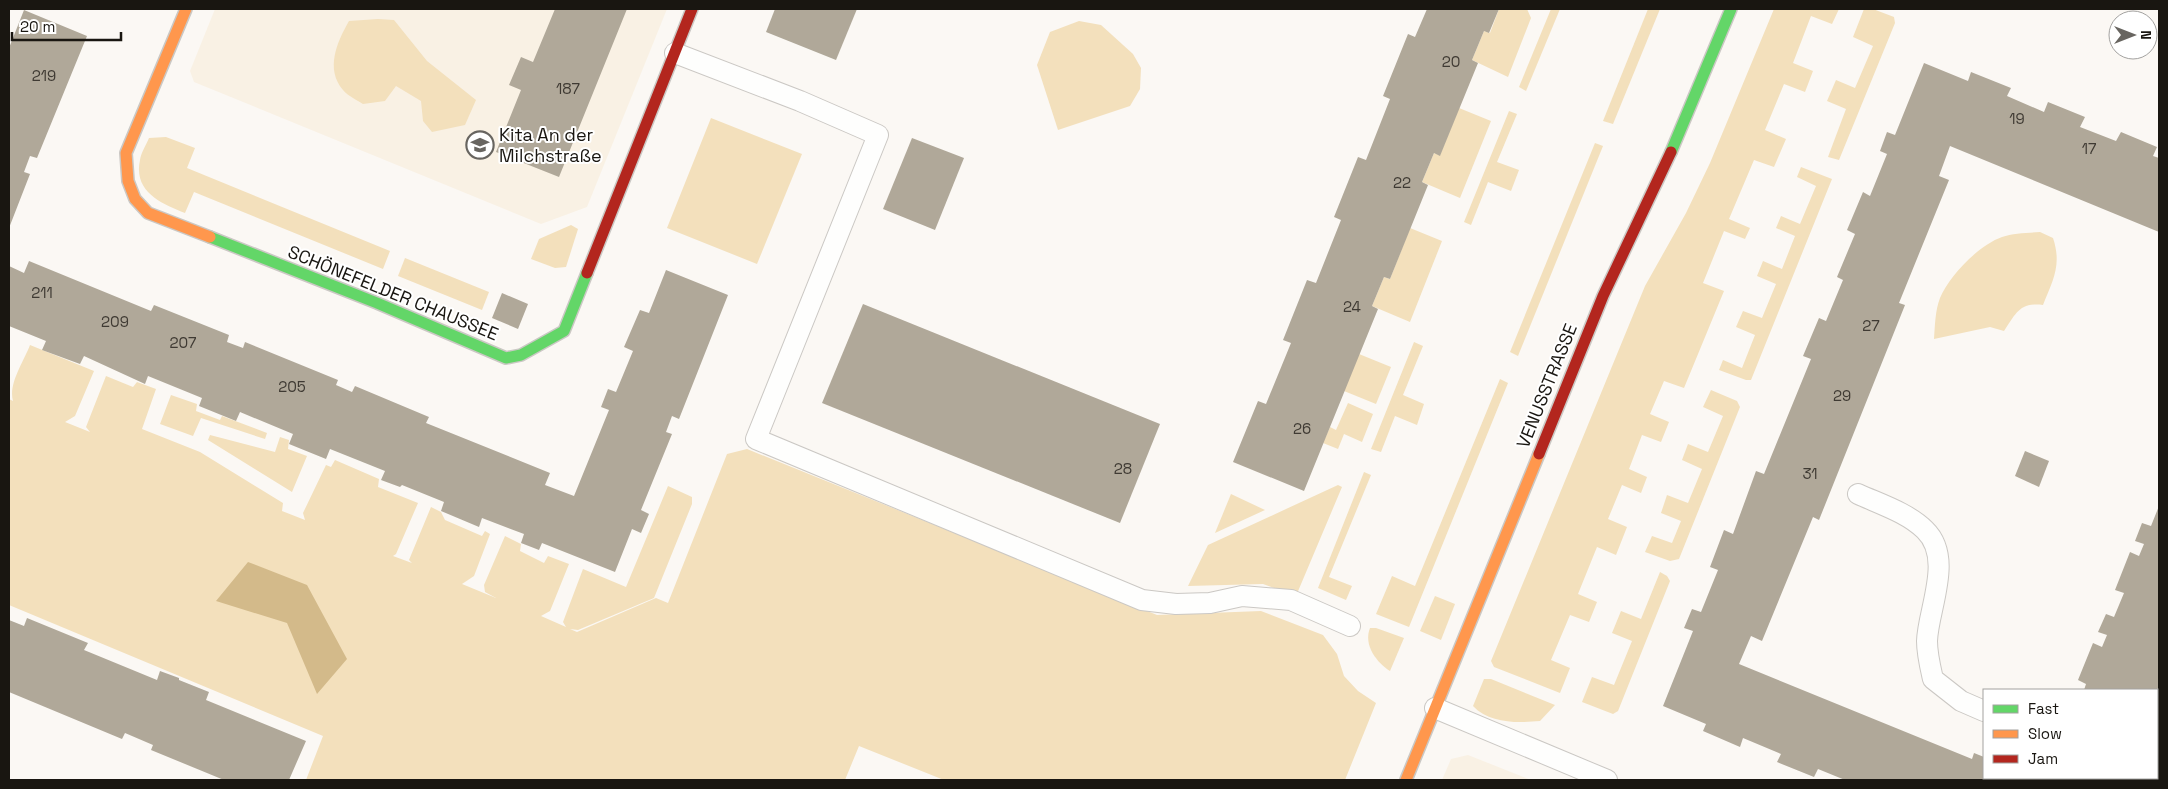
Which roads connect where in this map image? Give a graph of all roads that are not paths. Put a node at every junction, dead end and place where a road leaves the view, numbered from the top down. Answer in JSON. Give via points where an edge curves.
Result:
{"nodes":[{"id":1,"x":186,"y":9,"type":"edge"},
{"id":2,"x":692,"y":9,"type":"edge"},
{"id":3,"x":1731,"y":9,"type":"edge"},
{"id":4,"x":675,"y":53,"type":"junction"},
{"id":5,"x":1858,"y":494,"type":"dead end"},
{"id":6,"x":1350,"y":626,"type":"dead end"},
{"id":7,"x":1435,"y":708,"type":"junction"},
{"id":8,"x":1983,"y":711,"type":"edge"},
{"id":9,"x":1406,"y":780,"type":"edge"},
{"id":10,"x":1607,"y":780,"type":"edge"}],
"edges":[{"from":1,"to":4,"type":"street","name":"SCHÖNEFELDER CHAUSSEE","via":[[126,153],[128,181],[148,214],[377,303],[506,358],[521,355],[564,331]]},
{"from":2,"to":4,"type":"street","name":"SCHÖNEFELDER CHAUSSEE"},
{"from":3,"to":7,"type":"street","name":"VENUSSTRASSE","via":[[1679,136],[1603,296]]},
{"from":4,"to":6,"type":"lane","via":[[800,101],[878,136],[756,439],[1142,600],[1210,603],[1242,596],[1291,600]]},
{"from":5,"to":8,"type":"lane","via":[[1898,512],[1926,531],[1936,551],[1938,579],[1927,640],[1933,679],[1961,701]]},
{"from":7,"to":9,"type":"street","name":"VENUSSTRASSE"},
{"from":7,"to":10,"type":"lane"}]}
